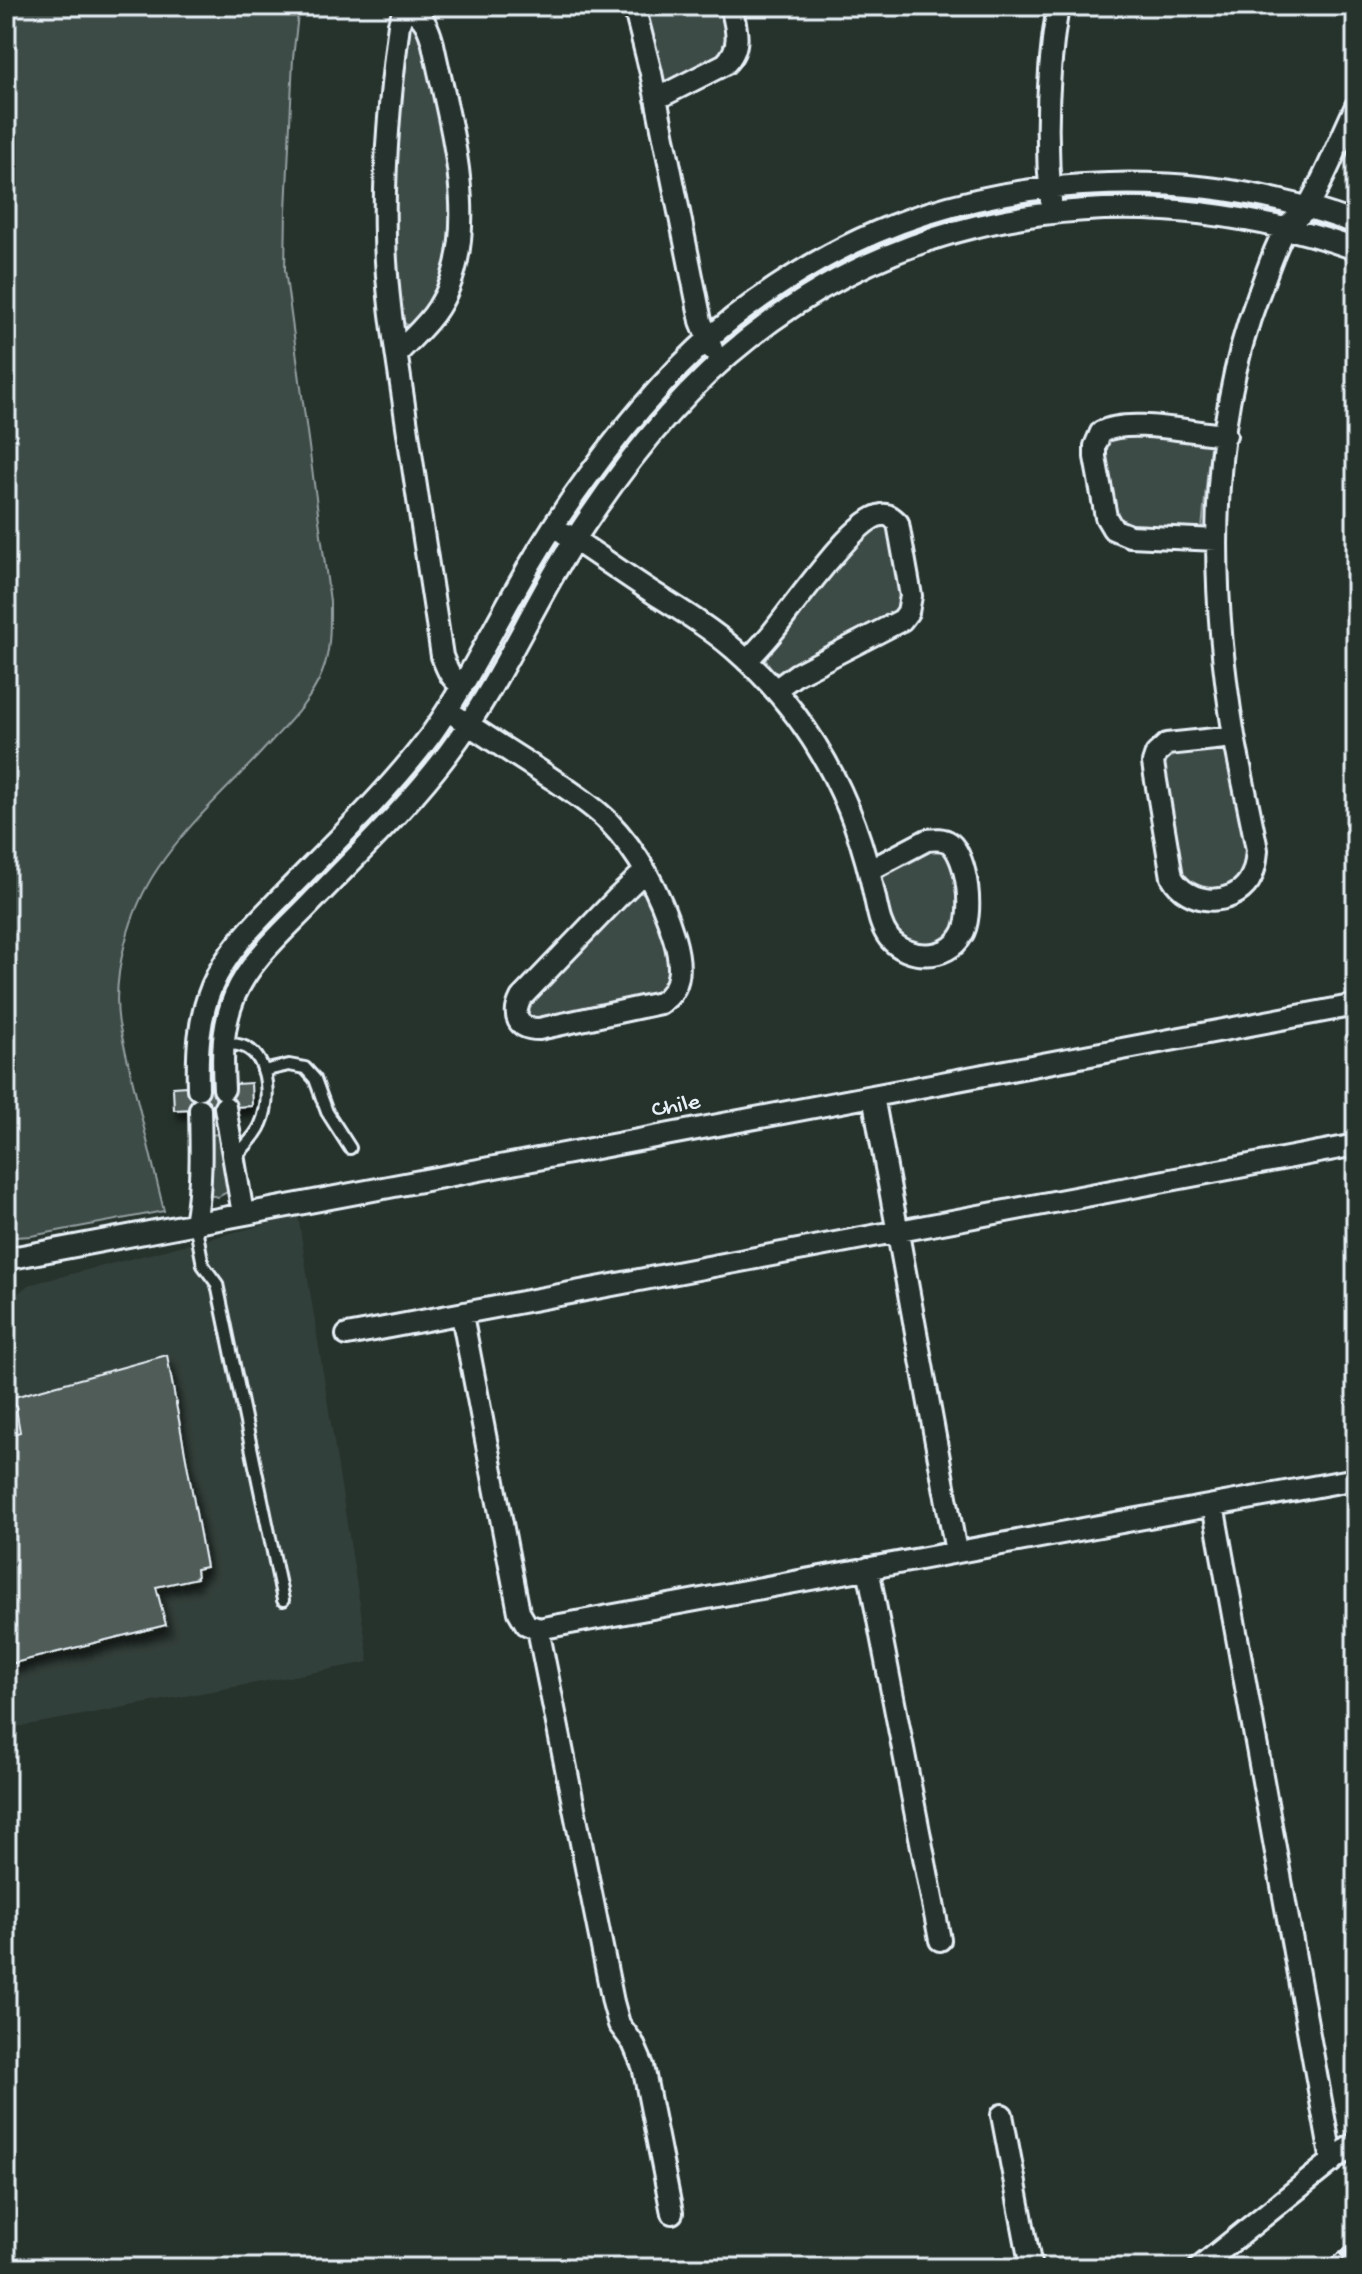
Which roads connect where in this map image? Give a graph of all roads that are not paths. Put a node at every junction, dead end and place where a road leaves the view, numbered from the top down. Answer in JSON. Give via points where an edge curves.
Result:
{"nodes":[{"id":1,"x":634,"y":6,"type":"edge"},
{"id":2,"x":731,"y":6,"type":"edge"},
{"id":3,"x":1058,"y":6,"type":"edge"},
{"id":4,"x":656,"y":99,"type":"junction"},
{"id":5,"x":1356,"y":106,"type":"edge"},
{"id":6,"x":1050,"y":188,"type":"junction"},
{"id":7,"x":1308,"y":208,"type":"junction"},
{"id":8,"x":1052,"y":213,"type":"junction"},
{"id":9,"x":1356,"y":223,"type":"edge"},
{"id":10,"x":1287,"y":228,"type":"junction"},
{"id":11,"x":1356,"y":249,"type":"edge"},
{"id":12,"x":707,"y":341,"type":"junction"},
{"id":13,"x":397,"y":354,"type":"junction"},
{"id":14,"x":720,"y":363,"type":"junction"},
{"id":15,"x":1226,"y":435,"type":"junction"},
{"id":16,"x":554,"y":526,"type":"junction"},
{"id":17,"x":574,"y":540,"type":"junction"},
{"id":18,"x":1217,"y":540,"type":"junction"},
{"id":19,"x":747,"y":661,"type":"junction"},
{"id":20,"x":462,"y":686,"type":"junction"},
{"id":21,"x":775,"y":690,"type":"junction"},
{"id":22,"x":446,"y":710,"type":"junction"},
{"id":23,"x":467,"y":724,"type":"junction"},
{"id":24,"x":1234,"y":737,"type":"junction"},
{"id":25,"x":870,"y":870,"type":"junction"},
{"id":26,"x":645,"y":871,"type":"junction"},
{"id":27,"x":1356,"y":1005,"type":"edge"},
{"id":28,"x":198,"y":1026,"type":"junction"},
{"id":29,"x":223,"y":1044,"type":"junction"},
{"id":30,"x":263,"y":1071,"type":"junction"},
{"id":31,"x":873,"y":1096,"type":"junction"},
{"id":32,"x":225,"y":1106,"type":"junction"},
{"id":33,"x":199,"y":1108,"type":"junction"},
{"id":34,"x":1356,"y":1145,"type":"edge"},
{"id":35,"x":350,"y":1148,"type":"dead end"},
{"id":36,"x":233,"y":1160,"type":"junction"},
{"id":37,"x":243,"y":1214,"type":"junction"},
{"id":38,"x":195,"y":1223,"type":"junction"},
{"id":39,"x":898,"y":1231,"type":"junction"},
{"id":40,"x":6,"y":1259,"type":"edge"},
{"id":41,"x":462,"y":1315,"type":"junction"},
{"id":42,"x":347,"y":1335,"type":"dead end"},
{"id":43,"x":1356,"y":1479,"type":"edge"},
{"id":44,"x":1213,"y":1505,"type":"junction"},
{"id":45,"x":956,"y":1552,"type":"junction"},
{"id":46,"x":868,"y":1568,"type":"junction"},
{"id":47,"x":283,"y":1600,"type":"dead end"},
{"id":48,"x":538,"y":1629,"type":"junction"},
{"id":49,"x":940,"y":1940,"type":"dead end"},
{"id":50,"x":1002,"y":2115,"type":"dead end"},
{"id":51,"x":1356,"y":2142,"type":"edge"},
{"id":52,"x":1332,"y":2162,"type":"junction"},
{"id":53,"x":672,"y":2213,"type":"dead end"},
{"id":54,"x":1031,"y":2268,"type":"edge"},
{"id":55,"x":1199,"y":2268,"type":"edge"}],
"edges":[{"from":1,"to":4,"type":"street"},
{"from":2,"to":4,"type":"street","via":[[737,44],[730,59]]},
{"from":3,"to":6,"type":"street","via":[[1049,78]]},
{"from":4,"to":12,"type":"street"},
{"from":5,"to":7,"type":"street"},
{"from":6,"to":7,"type":"street","via":[[1163,185],[1253,195]]},
{"from":6,"to":8,"type":"street"},
{"from":6,"to":12,"type":"street","via":[[963,203],[886,228],[775,287]]},
{"from":7,"to":9,"type":"street"},
{"from":7,"to":10,"type":"street"},
{"from":8,"to":10,"type":"street","via":[[1162,210]]},
{"from":8,"to":14,"type":"street","via":[[932,237],[896,251],[789,309]]},
{"from":10,"to":11,"type":"street"},
{"from":10,"to":15,"type":"street","via":[[1248,327]]},
{"from":12,"to":14,"type":"street"},
{"from":12,"to":16,"type":"street","via":[[624,429]]},
{"from":13,"to":13,"type":"street","via":[[440,306],[460,241],[460,187],[433,44],[421,18],[409,10],[403,13],[397,36],[385,205]]},
{"from":13,"to":20,"type":"street","via":[[442,656],[447,671]]},
{"from":14,"to":17,"type":"street","via":[[643,445]]},
{"from":15,"to":18,"type":"street"},
{"from":15,"to":18,"type":"street","via":[[1115,427],[1101,432],[1095,446],[1106,517],[1113,529],[1130,536]]},
{"from":16,"to":17,"type":"street"},
{"from":16,"to":20,"type":"street"},
{"from":17,"to":19,"type":"street"},
{"from":17,"to":23,"type":"street"},
{"from":18,"to":24,"type":"street"},
{"from":19,"to":21,"type":"street"},
{"from":19,"to":21,"type":"street","via":[[867,521],[887,515],[898,523],[911,596],[908,612]]},
{"from":20,"to":22,"type":"street"},
{"from":21,"to":25,"type":"street","via":[[832,768]]},
{"from":22,"to":23,"type":"street"},
{"from":22,"to":28,"type":"street","via":[[403,768],[232,951],[211,987]]},
{"from":23,"to":26,"type":"street","via":[[593,807]]},
{"from":23,"to":29,"type":"street","via":[[422,785],[252,966],[235,997]]},
{"from":24,"to":24,"type":"street","via":[[1256,863],[1247,883],[1232,896],[1198,898],[1181,890],[1172,877],[1153,763],[1167,744]]},
{"from":25,"to":25,"type":"street","via":[[927,840],[953,846],[962,863],[969,904],[967,923],[956,943],[936,954],[915,954],[893,942],[883,927]]},
{"from":26,"to":26,"type":"street","via":[[521,998],[515,1016],[519,1023],[539,1029],[650,1007],[674,992],[677,948]]},
{"from":27,"to":31,"type":"street","name":"Chile"},
{"from":28,"to":29,"type":"street"},
{"from":28,"to":33,"type":"street"},
{"from":29,"to":30,"type":"lane","via":[[250,1049]]},
{"from":29,"to":32,"type":"street"},
{"from":30,"to":35,"type":"lane","via":[[289,1065],[305,1068]]},
{"from":30,"to":36,"type":"lane","via":[[264,1117]]},
{"from":31,"to":37,"type":"street","name":"Chile"},
{"from":31,"to":39,"type":"street"},
{"from":32,"to":33,"type":"street"},
{"from":32,"to":36,"type":"street"},
{"from":33,"to":38,"type":"street","via":[[200,1195]]},
{"from":34,"to":39,"type":"street"},
{"from":36,"to":37,"type":"street"},
{"from":37,"to":38,"type":"street","name":"Chile"},
{"from":38,"to":40,"type":"street","name":"Chile"},
{"from":38,"to":47,"type":"lane","via":[[203,1265],[217,1284]]},
{"from":39,"to":41,"type":"street"},
{"from":39,"to":45,"type":"street"},
{"from":41,"to":42,"type":"street"},
{"from":41,"to":48,"type":"street","via":[[519,1612],[526,1624]]},
{"from":43,"to":44,"type":"street"},
{"from":44,"to":45,"type":"street"},
{"from":44,"to":52,"type":"street"},
{"from":45,"to":46,"type":"street"},
{"from":46,"to":48,"type":"street"},
{"from":46,"to":49,"type":"street"},
{"from":48,"to":53,"type":"street","via":[[613,2002],[643,2066]]},
{"from":50,"to":54,"type":"street"},
{"from":51,"to":52,"type":"street"},
{"from":52,"to":55,"type":"street"}]}
